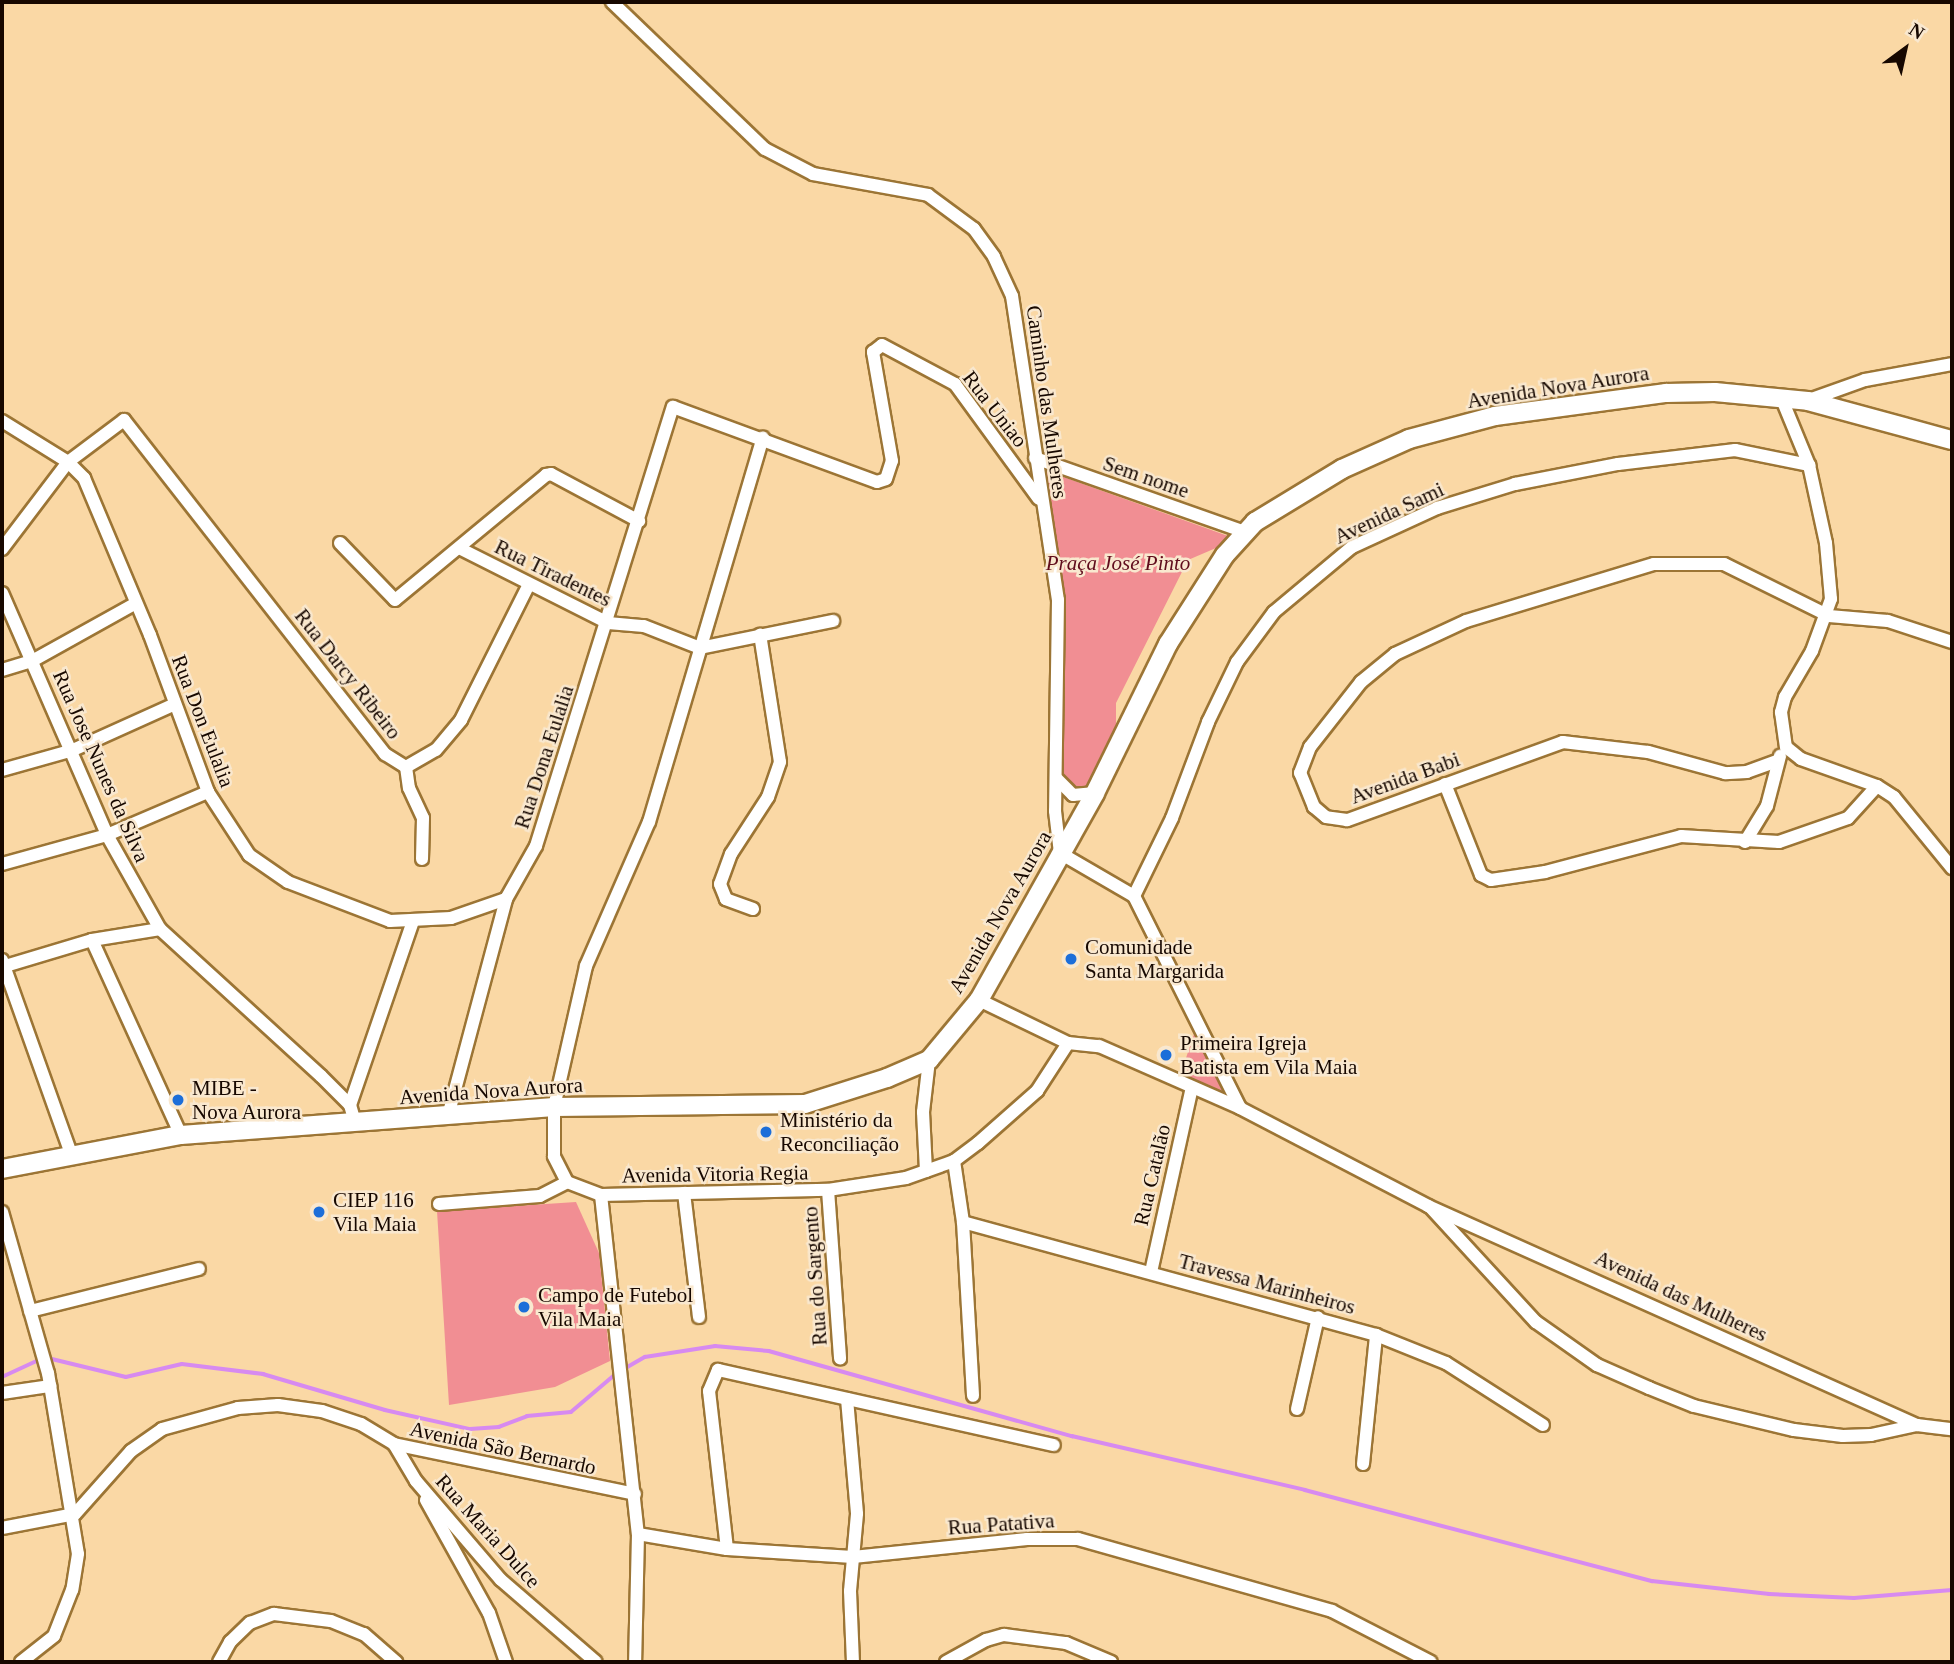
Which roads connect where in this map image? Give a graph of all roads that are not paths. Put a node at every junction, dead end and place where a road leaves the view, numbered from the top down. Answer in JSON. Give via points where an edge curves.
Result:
{"nodes":[{"id":1,"x":612,"y":2,"type":"edge"},
{"id":2,"x":1952,"y":364,"type":"edge"},
{"id":3,"x":1781,"y":397,"type":"junction"},
{"id":4,"x":1808,"y":401,"type":"junction"},
{"id":5,"x":2,"y":421,"type":"edge"},
{"id":6,"x":763,"y":439,"type":"junction"},
{"id":7,"x":1952,"y":440,"type":"edge"},
{"id":8,"x":1035,"y":458,"type":"junction"},
{"id":9,"x":68,"y":462,"type":"junction"},
{"id":10,"x":1809,"y":465,"type":"junction"},
{"id":11,"x":1041,"y":502,"type":"junction"},
{"id":12,"x":639,"y":521,"type":"junction"},
{"id":13,"x":1245,"y":532,"type":"junction"},
{"id":14,"x":340,"y":543,"type":"dead end"},
{"id":15,"x":2,"y":549,"type":"edge"},
{"id":16,"x":461,"y":549,"type":"junction"},
{"id":17,"x":529,"y":584,"type":"junction"},
{"id":18,"x":2,"y":593,"type":"edge"},
{"id":19,"x":136,"y":603,"type":"junction"},
{"id":20,"x":1829,"y":616,"type":"junction"},
{"id":21,"x":833,"y":621,"type":"dead end"},
{"id":22,"x":608,"y":623,"type":"junction"},
{"id":23,"x":760,"y":635,"type":"junction"},
{"id":24,"x":1952,"y":642,"type":"edge"},
{"id":25,"x":699,"y":648,"type":"junction"},
{"id":26,"x":32,"y":661,"type":"junction"},
{"id":27,"x":2,"y":670,"type":"edge"},
{"id":28,"x":175,"y":704,"type":"junction"},
{"id":29,"x":1786,"y":747,"type":"junction"},
{"id":30,"x":73,"y":750,"type":"junction"},
{"id":31,"x":1777,"y":761,"type":"junction"},
{"id":32,"x":406,"y":767,"type":"junction"},
{"id":33,"x":2,"y":770,"type":"edge"},
{"id":34,"x":1056,"y":778,"type":"junction"},
{"id":35,"x":1445,"y":783,"type":"junction"},
{"id":36,"x":1877,"y":786,"type":"junction"},
{"id":37,"x":208,"y":792,"type":"junction"},
{"id":38,"x":1095,"y":793,"type":"junction"},
{"id":39,"x":107,"y":835,"type":"junction"},
{"id":40,"x":1745,"y":842,"type":"junction"},
{"id":41,"x":1060,"y":853,"type":"junction"},
{"id":42,"x":422,"y":859,"type":"dead end"},
{"id":43,"x":2,"y":864,"type":"edge"},
{"id":44,"x":1952,"y":868,"type":"edge"},
{"id":45,"x":1134,"y":897,"type":"junction"},
{"id":46,"x":506,"y":899,"type":"junction"},
{"id":47,"x":753,"y":909,"type":"dead end"},
{"id":48,"x":413,"y":921,"type":"junction"},
{"id":49,"x":160,"y":929,"type":"junction"},
{"id":50,"x":92,"y":940,"type":"junction"},
{"id":51,"x":3,"y":964,"type":"edge"},
{"id":52,"x":979,"y":1000,"type":"junction"},
{"id":53,"x":1068,"y":1043,"type":"junction"},
{"id":54,"x":929,"y":1060,"type":"junction"},
{"id":55,"x":1192,"y":1087,"type":"junction"},
{"id":56,"x":350,"y":1105,"type":"junction"},
{"id":57,"x":554,"y":1107,"type":"junction"},
{"id":58,"x":1240,"y":1108,"type":"junction"},
{"id":59,"x":449,"y":1116,"type":"junction"},
{"id":60,"x":355,"y":1122,"type":"junction"},
{"id":61,"x":181,"y":1135,"type":"junction"},
{"id":62,"x":71,"y":1154,"type":"junction"},
{"id":63,"x":954,"y":1161,"type":"junction"},
{"id":64,"x":2,"y":1168,"type":"edge"},
{"id":65,"x":926,"y":1171,"type":"junction"},
{"id":66,"x":567,"y":1182,"type":"junction"},
{"id":67,"x":828,"y":1191,"type":"junction"},
{"id":68,"x":684,"y":1193,"type":"junction"},
{"id":69,"x":601,"y":1195,"type":"junction"},
{"id":70,"x":439,"y":1204,"type":"dead end"},
{"id":71,"x":1428,"y":1206,"type":"junction"},
{"id":72,"x":2,"y":1212,"type":"edge"},
{"id":73,"x":963,"y":1222,"type":"junction"},
{"id":74,"x":199,"y":1269,"type":"dead end"},
{"id":75,"x":1151,"y":1272,"type":"junction"},
{"id":76,"x":30,"y":1311,"type":"junction"},
{"id":77,"x":699,"y":1317,"type":"dead end"},
{"id":78,"x":1318,"y":1317,"type":"junction"},
{"id":79,"x":1376,"y":1335,"type":"junction"},
{"id":80,"x":840,"y":1359,"type":"dead end"},
{"id":81,"x":49,"y":1380,"type":"junction"},
{"id":82,"x":2,"y":1393,"type":"edge"},
{"id":83,"x":973,"y":1396,"type":"dead end"},
{"id":84,"x":847,"y":1399,"type":"junction"},
{"id":85,"x":1297,"y":1409,"type":"dead end"},
{"id":86,"x":1543,"y":1425,"type":"dead end"},
{"id":87,"x":1917,"y":1425,"type":"junction"},
{"id":88,"x":1952,"y":1429,"type":"edge"},
{"id":89,"x":394,"y":1444,"type":"junction"},
{"id":90,"x":1054,"y":1445,"type":"dead end"},
{"id":91,"x":1363,"y":1464,"type":"dead end"},
{"id":92,"x":416,"y":1481,"type":"junction"},
{"id":93,"x":635,"y":1494,"type":"junction"},
{"id":94,"x":75,"y":1514,"type":"junction"},
{"id":95,"x":2,"y":1528,"type":"edge"},
{"id":96,"x":638,"y":1534,"type":"junction"},
{"id":97,"x":727,"y":1549,"type":"junction"},
{"id":98,"x":853,"y":1557,"type":"junction"},
{"id":99,"x":21,"y":1662,"type":"edge"},
{"id":100,"x":219,"y":1662,"type":"edge"},
{"id":101,"x":396,"y":1662,"type":"edge"},
{"id":102,"x":506,"y":1662,"type":"edge"},
{"id":103,"x":596,"y":1662,"type":"edge"},
{"id":104,"x":635,"y":1662,"type":"edge"},
{"id":105,"x":853,"y":1662,"type":"edge"},
{"id":106,"x":946,"y":1662,"type":"edge"},
{"id":107,"x":1111,"y":1662,"type":"edge"},
{"id":108,"x":1431,"y":1662,"type":"edge"}],
"edges":[{"from":1,"to":8,"type":"street","name":"Caminho das Mulheres","via":[[765,149],[789,165],[813,174],[928,195],[953,209],[974,229],[994,257],[1012,296]]},
{"from":2,"to":4,"type":"street","via":[[1865,380]]},
{"from":3,"to":4,"type":"street","name":"Avenida Nova Aurora"},
{"from":3,"to":10,"type":"street"},
{"from":3,"to":13,"type":"street","name":"Avenida Nova Aurora","via":[[1652,394],[1495,416],[1409,439],[1342,469]]},
{"from":4,"to":7,"type":"street","name":"Avenida Nova Aurora"},
{"from":5,"to":9,"type":"street"},
{"from":6,"to":11,"type":"street","name":"Rua Uniao","via":[[866,481],[887,479],[892,461],[873,352],[878,345],[955,384]]},
{"from":6,"to":12,"type":"street","name":"Rua Dona Eulalia","via":[[673,407]]},
{"from":6,"to":25,"type":"street"},
{"from":8,"to":11,"type":"street","name":"Caminho das Mulheres"},
{"from":8,"to":13,"type":"street","name":"Sem nome"},
{"from":9,"to":15,"type":"street"},
{"from":9,"to":19,"type":"street","name":"Rua Don Eulalia","via":[[84,478]]},
{"from":9,"to":32,"type":"street","name":"Rua Darcy Ribeiro","via":[[124,420],[385,754]]},
{"from":10,"to":20,"type":"street","via":[[1826,543]]},
{"from":10,"to":45,"type":"street","name":"Avenida Sami","via":[[1735,450],[1619,464],[1515,484],[1437,508],[1352,547],[1275,612],[1237,662]]},
{"from":11,"to":34,"type":"street","name":"Caminho das Mulheres","via":[[1053,559],[1060,638]]},
{"from":12,"to":16,"type":"street","via":[[551,474]]},
{"from":12,"to":22,"type":"street","name":"Rua Dona Eulalia"},
{"from":13,"to":38,"type":"street","name":"Avenida Nova Aurora","via":[[1187,609]]},
{"from":14,"to":16,"type":"street","via":[[395,600]]},
{"from":16,"to":17,"type":"street","name":"Rua Tiradentes"},
{"from":17,"to":22,"type":"street","name":"Rua Tiradentes"},
{"from":17,"to":32,"type":"street","name":"Rua Darcy Ribeiro","via":[[461,720],[436,750]]},
{"from":18,"to":26,"type":"street","name":"Rua Jose Nunes da Silva"},
{"from":19,"to":26,"type":"street"},
{"from":19,"to":28,"type":"street","name":"Rua Don Eulalia"},
{"from":20,"to":24,"type":"street","via":[[1888,621]]},
{"from":20,"to":29,"type":"street","via":[[1785,697],[1781,712]]},
{"from":20,"to":35,"type":"street","name":"Avenida Babi","via":[[1724,564],[1654,564],[1466,621],[1395,654],[1361,681],[1310,747],[1300,773],[1314,807],[1326,817],[1348,820],[1377,813]]},
{"from":21,"to":23,"type":"street"},
{"from":22,"to":25,"type":"street","name":"Rua Tiradentes","via":[[644,626]]},
{"from":22,"to":46,"type":"street","name":"Rua Dona Eulalia","via":[[536,846]]},
{"from":23,"to":25,"type":"street"},
{"from":23,"to":47,"type":"street","via":[[780,762],[768,797],[731,854],[720,884],[726,899]]},
{"from":25,"to":57,"type":"street","via":[[649,822],[586,966]]},
{"from":26,"to":27,"type":"street"},
{"from":26,"to":30,"type":"street","name":"Rua Jose Nunes da Silva"},
{"from":28,"to":30,"type":"street"},
{"from":28,"to":37,"type":"street","name":"Rua Don Eulalia"},
{"from":29,"to":31,"type":"street"},
{"from":29,"to":36,"type":"street","via":[[1801,760]]},
{"from":30,"to":33,"type":"street"},
{"from":30,"to":39,"type":"street","name":"Rua Jose Nunes da Silva"},
{"from":31,"to":35,"type":"street","name":"Avenida Babi","via":[[1748,772],[1725,773],[1648,752],[1563,742]]},
{"from":31,"to":40,"type":"street","via":[[1767,806]]},
{"from":32,"to":42,"type":"street","via":[[423,818]]},
{"from":34,"to":38,"type":"street","via":[[1073,795]]},
{"from":34,"to":41,"type":"street","name":"Caminho das Mulheres"},
{"from":35,"to":40,"type":"street","via":[[1486,880],[1545,873],[1700,834]]},
{"from":36,"to":40,"type":"street","via":[[1860,809],[1831,825],[1779,842]]},
{"from":36,"to":44,"type":"street","via":[[1915,818]]},
{"from":37,"to":39,"type":"street"},
{"from":37,"to":48,"type":"street","name":"Rua Don Eulalia","via":[[249,855],[268,870],[390,921]]},
{"from":38,"to":41,"type":"street","name":"Avenida Nova Aurora"},
{"from":39,"to":43,"type":"street"},
{"from":39,"to":49,"type":"street","name":"Rua Jose Nunes da Silva"},
{"from":41,"to":45,"type":"street"},
{"from":41,"to":52,"type":"street","name":"Avenida Nova Aurora"},
{"from":45,"to":58,"type":"street"},
{"from":46,"to":48,"type":"street","name":"Rua Don Eulalia","via":[[451,918]]},
{"from":46,"to":59,"type":"street","name":"Rua Dona Eulalia"},
{"from":48,"to":56,"type":"street"},
{"from":49,"to":50,"type":"street"},
{"from":49,"to":56,"type":"street","name":"Rua Jose Nunes da Silva"},
{"from":50,"to":51,"type":"street"},
{"from":50,"to":61,"type":"street"},
{"from":51,"to":62,"type":"street"},
{"from":52,"to":53,"type":"street","name":"Avenida das Mulheres"},
{"from":52,"to":54,"type":"street","name":"Avenida Nova Aurora"},
{"from":53,"to":55,"type":"street","name":"Avenida das Mulheres","via":[[1099,1046]]},
{"from":53,"to":63,"type":"street","name":"Avenida Vitoria Regia","via":[[1037,1091]]},
{"from":54,"to":57,"type":"street","name":"Avenida Nova Aurora","via":[[805,1104]]},
{"from":54,"to":65,"type":"street","via":[[923,1112]]},
{"from":55,"to":58,"type":"street","name":"Avenida das Mulheres"},
{"from":55,"to":75,"type":"street","name":"Rua Catalão"},
{"from":56,"to":60,"type":"street"},
{"from":57,"to":59,"type":"street","name":"Avenida Nova Aurora"},
{"from":57,"to":66,"type":"street","via":[[554,1156]]},
{"from":58,"to":71,"type":"street","name":"Avenida das Mulheres"},
{"from":59,"to":60,"type":"street","name":"Avenida Nova Aurora"},
{"from":60,"to":61,"type":"street","name":"Avenida Nova Aurora"},
{"from":61,"to":62,"type":"street","name":"Avenida Nova Aurora"},
{"from":62,"to":64,"type":"street","name":"Avenida Nova Aurora"},
{"from":63,"to":65,"type":"street","name":"Avenida Vitoria Regia"},
{"from":63,"to":73,"type":"street"},
{"from":65,"to":67,"type":"street","name":"Avenida Vitoria Regia"},
{"from":66,"to":69,"type":"street","name":"Avenida Vitoria Regia"},
{"from":66,"to":70,"type":"street","via":[[540,1196]]},
{"from":67,"to":68,"type":"street","name":"Avenida Vitoria Regia"},
{"from":67,"to":80,"type":"street","name":"Rua do Sargento"},
{"from":68,"to":69,"type":"street","name":"Avenida Vitoria Regia"},
{"from":68,"to":77,"type":"street"},
{"from":69,"to":93,"type":"street"},
{"from":71,"to":87,"type":"street","name":"Avenida das Mulheres"},
{"from":71,"to":87,"type":"street","name":"Avenida das Mulheres","via":[[1536,1322],[1607,1370],[1694,1406],[1794,1430],[1871,1436]]},
{"from":72,"to":76,"type":"street"},
{"from":73,"to":75,"type":"street","name":"Travessa Marinheiros"},
{"from":73,"to":83,"type":"street"},
{"from":74,"to":76,"type":"street"},
{"from":75,"to":78,"type":"street","name":"Travessa Marinheiros"},
{"from":76,"to":81,"type":"street"},
{"from":78,"to":79,"type":"street","name":"Travessa Marinheiros"},
{"from":78,"to":85,"type":"street"},
{"from":79,"to":86,"type":"street","name":"Travessa Marinheiros","via":[[1446,1363]]},
{"from":79,"to":91,"type":"street"},
{"from":81,"to":82,"type":"street"},
{"from":81,"to":94,"type":"street"},
{"from":84,"to":90,"type":"street"},
{"from":84,"to":97,"type":"street","via":[[728,1370],[712,1375],[709,1391]]},
{"from":84,"to":98,"type":"street","via":[[857,1514]]},
{"from":87,"to":88,"type":"street","name":"Avenida das Mulheres"},
{"from":89,"to":92,"type":"street","name":"Rua Maria Dulce"},
{"from":89,"to":93,"type":"street","name":"Avenida São Bernardo"},
{"from":89,"to":94,"type":"street","name":"Avenida São Bernardo","via":[[361,1424],[311,1409],[278,1405],[198,1417],[162,1429],[131,1451]]},
{"from":92,"to":102,"type":"street","via":[[489,1614]]},
{"from":92,"to":103,"type":"street","name":"Rua Maria Dulce","via":[[501,1580]]},
{"from":93,"to":96,"type":"street"},
{"from":94,"to":95,"type":"street"},
{"from":94,"to":99,"type":"street","via":[[78,1554],[65,1615],[54,1636]]},
{"from":96,"to":97,"type":"street","name":"Rua Patativa"},
{"from":96,"to":104,"type":"street"},
{"from":97,"to":98,"type":"street","name":"Rua Patativa"},
{"from":98,"to":105,"type":"street"},
{"from":98,"to":108,"type":"street","name":"Rua Patativa","via":[[1027,1539],[1078,1539],[1332,1611]]},
{"from":100,"to":101,"type":"street","via":[[230,1642],[250,1623],[274,1614],[297,1614],[364,1634]]},
{"from":106,"to":107,"type":"street","via":[[1003,1635],[1066,1643]]}]}
